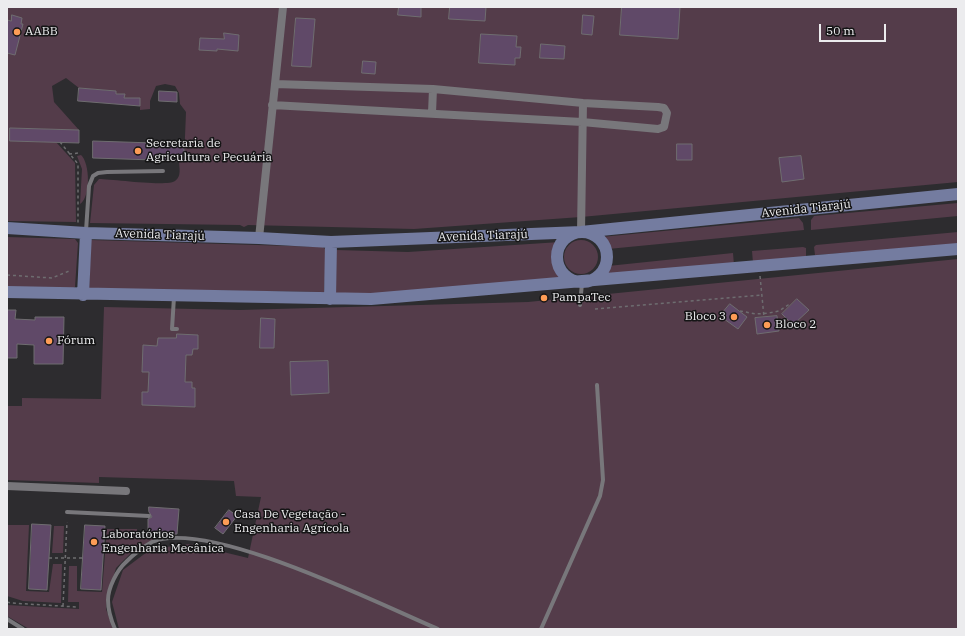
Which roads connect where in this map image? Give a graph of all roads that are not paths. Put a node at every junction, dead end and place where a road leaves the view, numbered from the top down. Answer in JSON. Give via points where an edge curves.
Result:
{"nodes":[{"id":1,"x":283,"y":7,"type":"edge"},
{"id":2,"x":275,"y":84,"type":"junction"},
{"id":3,"x":433,"y":89,"type":"junction"},
{"id":4,"x":583,"y":103,"type":"junction"},
{"id":5,"x":272,"y":105,"type":"junction"},
{"id":6,"x":432,"y":113,"type":"junction"},
{"id":7,"x":582,"y":122,"type":"junction"},
{"id":8,"x":163,"y":171,"type":"dead end"},
{"id":9,"x":958,"y":194,"type":"edge"},
{"id":10,"x":7,"y":228,"type":"edge"},
{"id":11,"x":82,"y":230,"type":"junction"},
{"id":12,"x":581,"y":232,"type":"junction"},
{"id":13,"x":259,"y":238,"type":"junction"},
{"id":14,"x":331,"y":242,"type":"junction"},
{"id":15,"x":958,"y":249,"type":"edge"},
{"id":16,"x":582,"y":282,"type":"junction"},
{"id":17,"x":7,"y":292,"type":"edge"},
{"id":18,"x":83,"y":295,"type":"junction"},
{"id":19,"x":174,"y":296,"type":"junction"},
{"id":20,"x":330,"y":299,"type":"junction"},
{"id":21,"x":580,"y":305,"type":"dead end"},
{"id":22,"x":177,"y":329,"type":"dead end"},
{"id":23,"x":597,"y":385,"type":"dead end"},
{"id":24,"x":7,"y":486,"type":"edge"},
{"id":25,"x":126,"y":491,"type":"dead end"},
{"id":26,"x":67,"y":512,"type":"dead end"},
{"id":27,"x":149,"y":516,"type":"dead end"},
{"id":28,"x":7,"y":619,"type":"edge"},
{"id":29,"x":23,"y":629,"type":"edge"},
{"id":30,"x":114,"y":629,"type":"edge"},
{"id":31,"x":438,"y":629,"type":"edge"},
{"id":32,"x":541,"y":629,"type":"edge"}],
"edges":[{"from":1,"to":2,"type":"street"},
{"from":2,"to":3,"type":"street"},
{"from":2,"to":5,"type":"street"},
{"from":3,"to":4,"type":"street"},
{"from":3,"to":6,"type":"street"},
{"from":4,"to":7,"type":"street"},
{"from":4,"to":7,"type":"street","via":[[658,107],[664,108],[667,113],[664,127],[658,129]]},
{"from":5,"to":6,"type":"street"},
{"from":5,"to":13,"type":"street"},
{"from":6,"to":7,"type":"street"},
{"from":7,"to":12,"type":"street"},
{"from":8,"to":11,"type":"lane","via":[[107,172],[93,176]]},
{"from":9,"to":12,"type":"main road","name":"Avenida Tiarajú"},
{"from":10,"to":11,"type":"main road","name":"Avenida Tiarajú"},
{"from":11,"to":13,"type":"main road","name":"Avenida Tiarajú"},
{"from":11,"to":18,"type":"main road"},
{"from":12,"to":14,"type":"main road","name":"Avenida Tiarajú"},
{"from":12,"to":16,"type":"main road","via":[[566,237],[558,250],[557,258],[562,272]]},
{"from":12,"to":16,"type":"main road","via":[[596,236],[604,246],[607,257],[599,274],[592,280]]},
{"from":13,"to":14,"type":"main road","name":"Avenida Tiarajú"},
{"from":14,"to":20,"type":"main road"},
{"from":15,"to":16,"type":"main road"},
{"from":16,"to":20,"type":"main road","via":[[371,299]]},
{"from":16,"to":21,"type":"lane"},
{"from":17,"to":18,"type":"main road"},
{"from":18,"to":19,"type":"main road"},
{"from":19,"to":20,"type":"main road"},
{"from":19,"to":22,"type":"lane","via":[[172,329]]},
{"from":23,"to":32,"type":"lane","via":[[603,480],[600,496]]},
{"from":24,"to":25,"type":"street"},
{"from":26,"to":27,"type":"lane"},
{"from":28,"to":29,"type":"lane"},
{"from":30,"to":31,"type":"lane","via":[[108,598],[120,567],[152,542],[168,539],[221,544],[277,561]]}]}
